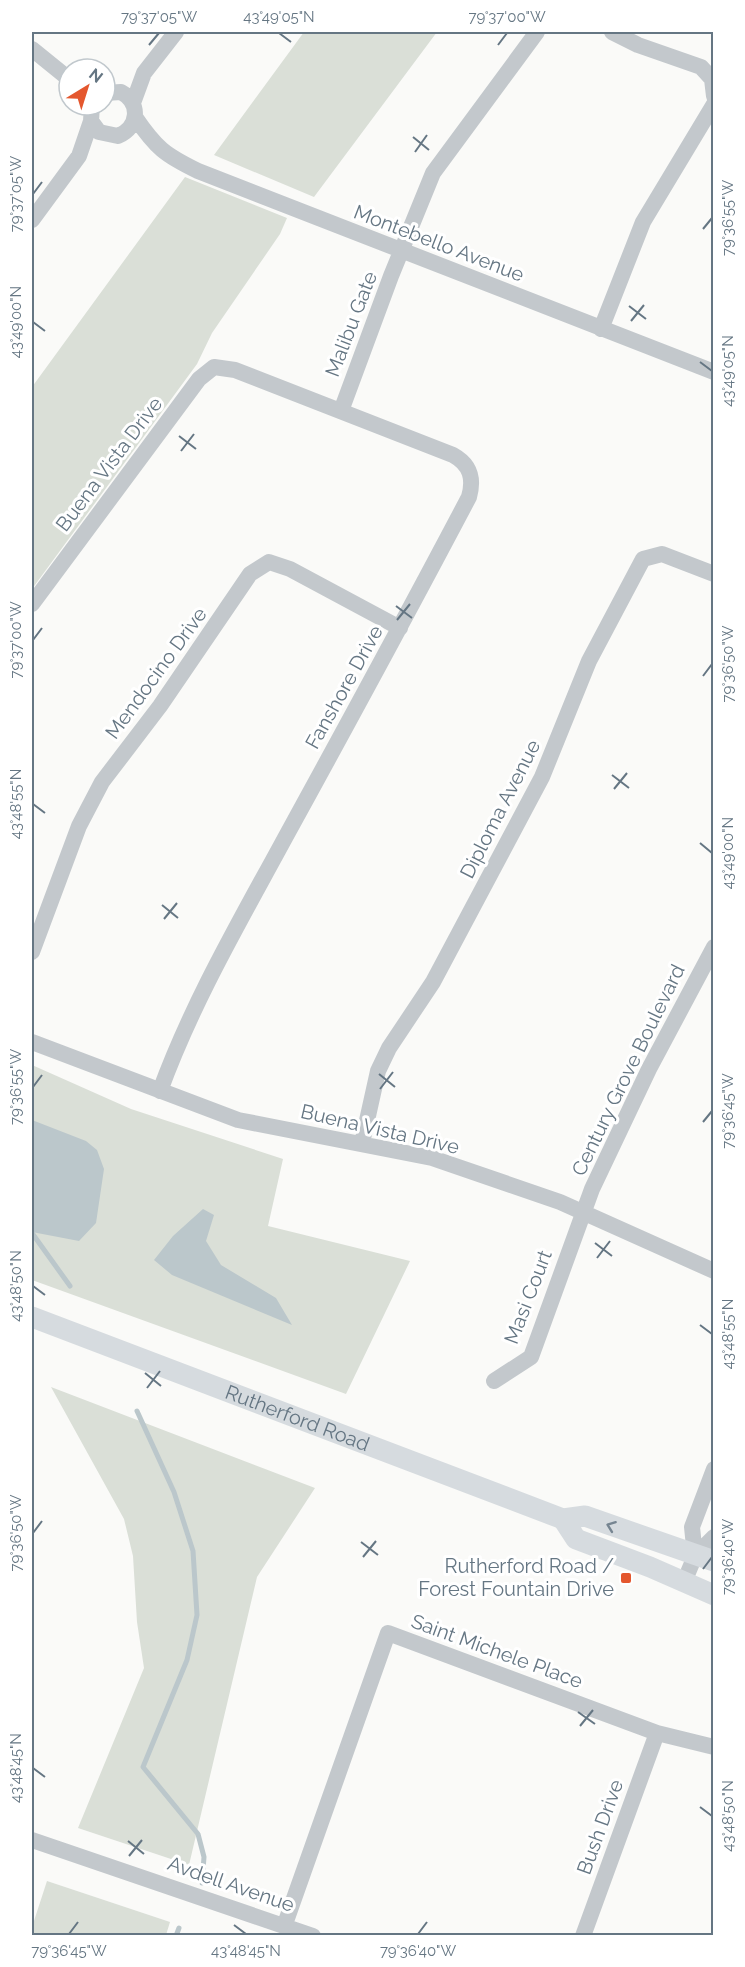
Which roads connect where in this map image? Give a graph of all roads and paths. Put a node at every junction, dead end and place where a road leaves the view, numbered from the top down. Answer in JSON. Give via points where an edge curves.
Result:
{"nodes":[{"id":1,"x":176,"y":32,"type":"edge"},
{"id":2,"x":537,"y":32,"type":"edge"},
{"id":3,"x":612,"y":32,"type":"edge"},
{"id":4,"x":32,"y":50,"type":"edge"},
{"id":5,"x":57,"y":70,"type":"edge"},
{"id":6,"x":144,"y":74,"type":"junction"},
{"id":7,"x":117,"y":88,"type":"edge"},
{"id":8,"x":117,"y":94,"type":"edge"},
{"id":9,"x":714,"y":96,"type":"edge"},
{"id":10,"x":714,"y":104,"type":"edge"},
{"id":11,"x":134,"y":110,"type":"junction"},
{"id":12,"x":89,"y":117,"type":"edge"},
{"id":13,"x":93,"y":117,"type":"edge"},
{"id":14,"x":113,"y":136,"type":"junction"},
{"id":15,"x":153,"y":145,"type":"junction"},
{"id":16,"x":79,"y":156,"type":"junction"},
{"id":17,"x":32,"y":220,"type":"edge"},
{"id":18,"x":400,"y":251,"type":"junction"},
{"id":19,"x":601,"y":328,"type":"junction"},
{"id":20,"x":714,"y":372,"type":"edge"},
{"id":21,"x":199,"y":379,"type":"joint"},
{"id":22,"x":340,"y":411,"type":"junction"},
{"id":23,"x":714,"y":574,"type":"edge"},
{"id":24,"x":32,"y":604,"type":"edge"},
{"id":25,"x":400,"y":628,"type":"junction"},
{"id":26,"x":714,"y":947,"type":"edge"},
{"id":27,"x":32,"y":952,"type":"edge"},
{"id":28,"x":32,"y":1042,"type":"edge"},
{"id":29,"x":160,"y":1091,"type":"junction"},
{"id":30,"x":362,"y":1143,"type":"junction"},
{"id":31,"x":583,"y":1213,"type":"junction"},
{"id":32,"x":714,"y":1271,"type":"edge"},
{"id":33,"x":32,"y":1317,"type":"edge"},
{"id":34,"x":494,"y":1381,"type":"dead end"},
{"id":35,"x":714,"y":1469,"type":"edge"},
{"id":36,"x":563,"y":1519,"type":"junction"},
{"id":37,"x":714,"y":1537,"type":"edge"},
{"id":38,"x":704,"y":1558,"type":"edge"},
{"id":39,"x":684,"y":1582,"type":"junction"},
{"id":40,"x":714,"y":1595,"type":"edge"},
{"id":41,"x":657,"y":1733,"type":"junction"},
{"id":42,"x":714,"y":1747,"type":"edge"},
{"id":43,"x":32,"y":1840,"type":"edge"},
{"id":44,"x":285,"y":1924,"type":"junction"},
{"id":45,"x":314,"y":1935,"type":"edge"},
{"id":46,"x":583,"y":1935,"type":"edge"}],
"edges":[{"from":1,"to":6,"type":"street"},
{"from":2,"to":18,"type":"street","name":"Malibu Gate","via":[[433,173]]},
{"from":3,"to":9,"type":"street","via":[[700,67],[712,79]]},
{"from":4,"to":5,"type":"street"},
{"from":6,"to":7,"type":"street"},
{"from":6,"to":11,"type":"street"},
{"from":8,"to":11,"type":"street","via":[[126,95]]},
{"from":10,"to":19,"type":"street","via":[[643,222]]},
{"from":11,"to":14,"type":"street","via":[[130,129]]},
{"from":11,"to":15,"type":"street","name":"Montebello Avenue"},
{"from":12,"to":16,"type":"street"},
{"from":13,"to":14,"type":"street","via":[[99,132]]},
{"from":14,"to":15,"type":"street","name":"Montebello Avenue"},
{"from":14,"to":16,"type":"street"},
{"from":15,"to":18,"type":"street","name":"Montebello Avenue","via":[[198,171]]},
{"from":16,"to":17,"type":"street"},
{"from":18,"to":19,"type":"street","name":"Montebello Avenue"},
{"from":18,"to":22,"type":"street","name":"Malibu Gate"},
{"from":19,"to":20,"type":"street","name":"Montebello Avenue"},
{"from":21,"to":22,"type":"street","name":"Fanshore Drive","via":[[214,367],[235,370]]},
{"from":21,"to":24,"type":"street","name":"Buena Vista Drive"},
{"from":22,"to":25,"type":"street","name":"Fanshore Drive","via":[[462,460],[473,482],[469,497]]},
{"from":23,"to":30,"type":"street","name":"Diploma Avenue","via":[[662,554],[643,559],[589,661],[542,777],[433,982],[389,1048],[378,1071]]},
{"from":25,"to":27,"type":"street","name":"Mendocino Drive","via":[[290,569],[269,562],[250,574],[160,706],[102,782],[79,826]]},
{"from":25,"to":29,"type":"street","name":"Fanshore Drive","via":[[242,917],[178,1041]]},
{"from":26,"to":31,"type":"street","name":"Century Grove Boulevard","via":[[649,1069]]},
{"from":28,"to":29,"type":"street","name":"Buena Vista Drive"},
{"from":29,"to":30,"type":"street","name":"Buena Vista Drive","via":[[238,1120]]},
{"from":30,"to":31,"type":"street","name":"Buena Vista Drive","via":[[432,1158]]},
{"from":31,"to":32,"type":"street","name":"Buena Vista Drive"},
{"from":31,"to":34,"type":"street","name":"Masi Court","via":[[531,1357]]},
{"from":33,"to":36,"type":"main road","name":"Rutherford Road"},
{"from":35,"to":38,"type":"street","via":[[692,1527]]},
{"from":38,"to":36,"type":"main road","name":"Rutherford Road","one_way":true,"via":[[585,1516]]},
{"from":36,"to":39,"type":"main road","name":"Rutherford Road","via":[[576,1539]]},
{"from":37,"to":38,"type":"street"},
{"from":38,"to":39,"type":"street"},
{"from":39,"to":40,"type":"main road","name":"Rutherford Road"},
{"from":41,"to":42,"type":"street","name":"Saint Michele Place"},
{"from":41,"to":44,"type":"street","name":"Saint Michele Place","via":[[388,1633]]},
{"from":41,"to":46,"type":"street","name":"Bush Drive"},
{"from":43,"to":44,"type":"street","name":"Avdell Avenue"},
{"from":44,"to":45,"type":"street","name":"Avdell Avenue"}]}
